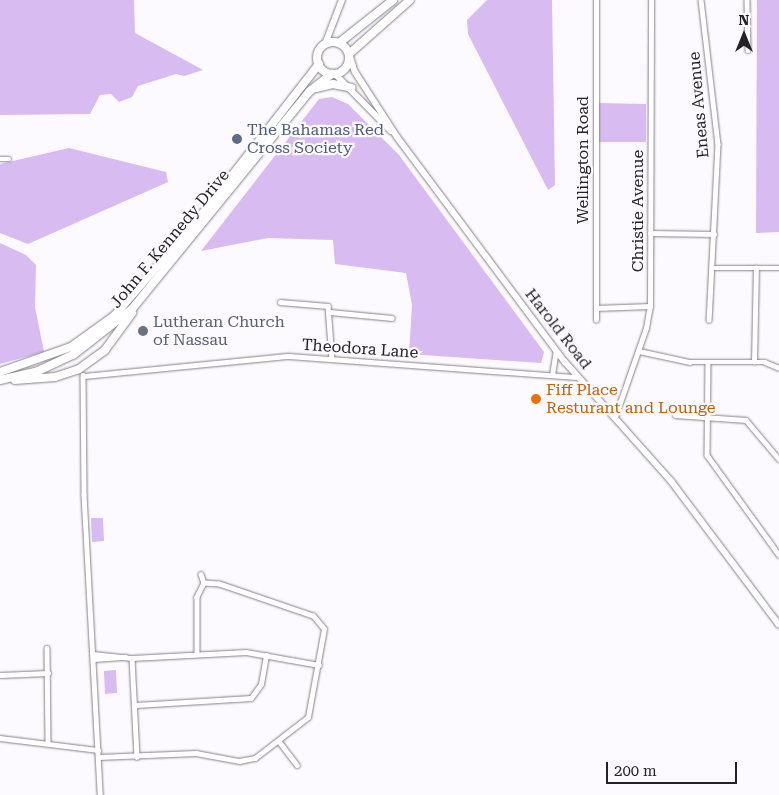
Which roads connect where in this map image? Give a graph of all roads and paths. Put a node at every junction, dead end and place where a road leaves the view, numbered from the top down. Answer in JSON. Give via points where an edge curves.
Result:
{"nodes":[{"id":1,"x":342,"y":0,"type":"edge"},
{"id":2,"x":393,"y":0,"type":"edge"},
{"id":3,"x":410,"y":0,"type":"edge"},
{"id":4,"x":596,"y":0,"type":"edge"},
{"id":5,"x":651,"y":0,"type":"edge"},
{"id":6,"x":701,"y":0,"type":"edge"},
{"id":7,"x":747,"y":0,"type":"edge"},
{"id":8,"x":330,"y":33,"type":"junction"},
{"id":9,"x":337,"y":42,"type":"junction"},
{"id":10,"x":325,"y":44,"type":"junction"},
{"id":11,"x":748,"y":50,"type":"dead end"},
{"id":12,"x":349,"y":56,"type":"junction"},
{"id":13,"x":318,"y":64,"type":"junction"},
{"id":14,"x":334,"y":74,"type":"junction"},
{"id":15,"x":352,"y":88,"type":"junction"},
{"id":16,"x":310,"y":91,"type":"junction"},
{"id":17,"x":397,"y":137,"type":"junction"},
{"id":18,"x":0,"y":159,"type":"edge"},
{"id":19,"x":9,"y":159,"type":"dead end"},
{"id":20,"x":650,"y":233,"type":"junction"},
{"id":21,"x":714,"y":234,"type":"junction"},
{"id":22,"x":712,"y":268,"type":"junction"},
{"id":23,"x":756,"y":268,"type":"junction"},
{"id":24,"x":779,"y":268,"type":"edge"},
{"id":25,"x":280,"y":302,"type":"dead end"},
{"id":26,"x":137,"y":303,"type":"junction"},
{"id":27,"x":650,"y":306,"type":"junction"},
{"id":28,"x":596,"y":308,"type":"junction"},
{"id":29,"x":330,"y":312,"type":"junction"},
{"id":30,"x":392,"y":318,"type":"dead end"},
{"id":31,"x":596,"y":320,"type":"dead end"},
{"id":32,"x":709,"y":320,"type":"dead end"},
{"id":33,"x":556,"y":350,"type":"junction"},
{"id":34,"x":639,"y":351,"type":"junction"},
{"id":35,"x":332,"y":359,"type":"junction"},
{"id":36,"x":708,"y":362,"type":"junction"},
{"id":37,"x":754,"y":362,"type":"junction"},
{"id":38,"x":779,"y":368,"type":"edge"},
{"id":39,"x":0,"y":372,"type":"edge"},
{"id":40,"x":81,"y":372,"type":"junction"},
{"id":41,"x":552,"y":375,"type":"junction"},
{"id":42,"x":576,"y":377,"type":"junction"},
{"id":43,"x":0,"y":381,"type":"edge"},
{"id":44,"x":675,"y":416,"type":"dead end"},
{"id":45,"x":706,"y":416,"type":"junction"},
{"id":46,"x":615,"y":417,"type":"junction"},
{"id":47,"x":779,"y":459,"type":"edge"},
{"id":48,"x":779,"y":554,"type":"edge"},
{"id":49,"x":201,"y":574,"type":"dead end"},
{"id":50,"x":204,"y":583,"type":"junction"},
{"id":51,"x":779,"y":625,"type":"edge"},
{"id":52,"x":47,"y":648,"type":"dead end"},
{"id":53,"x":196,"y":654,"type":"junction"},
{"id":54,"x":266,"y":656,"type":"junction"},
{"id":55,"x":93,"y":657,"type":"junction"},
{"id":56,"x":132,"y":658,"type":"junction"},
{"id":57,"x":319,"y":665,"type":"junction"},
{"id":58,"x":48,"y":673,"type":"junction"},
{"id":59,"x":0,"y":675,"type":"edge"},
{"id":60,"x":136,"y":705,"type":"junction"},
{"id":61,"x":0,"y":738,"type":"edge"},
{"id":62,"x":279,"y":741,"type":"junction"},
{"id":63,"x":48,"y":744,"type":"junction"},
{"id":64,"x":98,"y":750,"type":"junction"},
{"id":65,"x":98,"y":757,"type":"junction"},
{"id":66,"x":137,"y":757,"type":"junction"},
{"id":67,"x":297,"y":765,"type":"dead end"},
{"id":68,"x":100,"y":795,"type":"edge"}],
"edges":[{"from":1,"to":8,"type":"main road"},
{"from":2,"to":9,"type":"highway"},
{"from":3,"to":12,"type":"highway","name":"John F. Kennedy Drive"},
{"from":4,"to":28,"type":"street","name":"Wellington Road"},
{"from":5,"to":20,"type":"street","name":"Christie Avenue"},
{"from":6,"to":21,"type":"street","name":"Eneas Avenue","via":[[718,144]]},
{"from":7,"to":11,"type":"street"},
{"from":8,"to":9,"type":"main road"},
{"from":8,"to":10,"type":"main road"},
{"from":9,"to":10,"type":"highway"},
{"from":9,"to":12,"type":"highway"},
{"from":10,"to":13,"type":"highway","name":"John F. Kennedy Drive","via":[[318,54]]},
{"from":12,"to":14,"type":"highway","name":"John F. Kennedy Drive","via":[[346,68]]},
{"from":12,"to":17,"type":"main road","name":"Harold Road","via":[[355,72]]},
{"from":13,"to":14,"type":"highway"},
{"from":13,"to":39,"type":"highway","name":"John F. Kennedy Drive","via":[[208,205],[114,316],[71,347]]},
{"from":14,"to":15,"type":"main road","name":"Harold Road"},
{"from":14,"to":16,"type":"highway","name":"John F. Kennedy Drive"},
{"from":15,"to":16,"type":"highway","via":[[334,84]]},
{"from":15,"to":17,"type":"main road","name":"Harold Road"},
{"from":16,"to":26,"type":"highway","name":"John F. Kennedy Drive"},
{"from":17,"to":33,"type":"main road","name":"Harold Road"},
{"from":18,"to":19,"type":"street"},
{"from":20,"to":21,"type":"street"},
{"from":20,"to":27,"type":"street","name":"Christie Avenue"},
{"from":21,"to":22,"type":"street","name":"Eneas Avenue"},
{"from":22,"to":23,"type":"street"},
{"from":22,"to":32,"type":"street","name":"Eneas Avenue"},
{"from":23,"to":24,"type":"street"},
{"from":23,"to":37,"type":"street"},
{"from":25,"to":29,"type":"street","via":[[322,304]]},
{"from":26,"to":40,"type":"highway","via":[[106,350]]},
{"from":26,"to":43,"type":"highway","name":"John F. Kennedy Drive","via":[[73,356],[38,371]]},
{"from":27,"to":28,"type":"street"},
{"from":27,"to":34,"type":"street","name":"Christie Avenue"},
{"from":28,"to":31,"type":"street","name":"Wellington Road"},
{"from":29,"to":30,"type":"street"},
{"from":29,"to":35,"type":"street"},
{"from":33,"to":41,"type":"street"},
{"from":33,"to":42,"type":"main road","name":"Harold Road"},
{"from":34,"to":36,"type":"street"},
{"from":34,"to":46,"type":"street","name":"Christie Avenue"},
{"from":35,"to":40,"type":"street","name":"Theodora Lane","via":[[273,357]]},
{"from":35,"to":41,"type":"street","name":"Theodora Lane"},
{"from":36,"to":37,"type":"street"},
{"from":36,"to":45,"type":"street"},
{"from":37,"to":38,"type":"street"},
{"from":40,"to":43,"type":"highway"},
{"from":40,"to":55,"type":"street"},
{"from":41,"to":42,"type":"street","name":"Theodora Lane"},
{"from":42,"to":46,"type":"main road","name":"Harold Road"},
{"from":44,"to":45,"type":"street"},
{"from":45,"to":47,"type":"street","via":[[749,422]]},
{"from":45,"to":48,"type":"street","via":[[709,460]]},
{"from":46,"to":51,"type":"main road","name":"Harold Road","via":[[671,481]]},
{"from":49,"to":50,"type":"street"},
{"from":50,"to":53,"type":"street","via":[[197,597]]},
{"from":50,"to":57,"type":"street","via":[[219,584],[314,616],[324,629]]},
{"from":52,"to":58,"type":"street"},
{"from":53,"to":54,"type":"street"},
{"from":53,"to":56,"type":"street"},
{"from":54,"to":57,"type":"street"},
{"from":54,"to":60,"type":"street","via":[[261,684],[251,698]]},
{"from":55,"to":56,"type":"street"},
{"from":55,"to":64,"type":"street"},
{"from":56,"to":60,"type":"street"},
{"from":57,"to":62,"type":"street","via":[[308,717]]},
{"from":58,"to":59,"type":"street"},
{"from":58,"to":63,"type":"street"},
{"from":60,"to":66,"type":"street"},
{"from":61,"to":63,"type":"street"},
{"from":62,"to":66,"type":"street","via":[[244,761],[196,754]]},
{"from":62,"to":67,"type":"street"},
{"from":63,"to":64,"type":"street"},
{"from":64,"to":65,"type":"street"},
{"from":65,"to":66,"type":"street"},
{"from":65,"to":68,"type":"street"}]}
